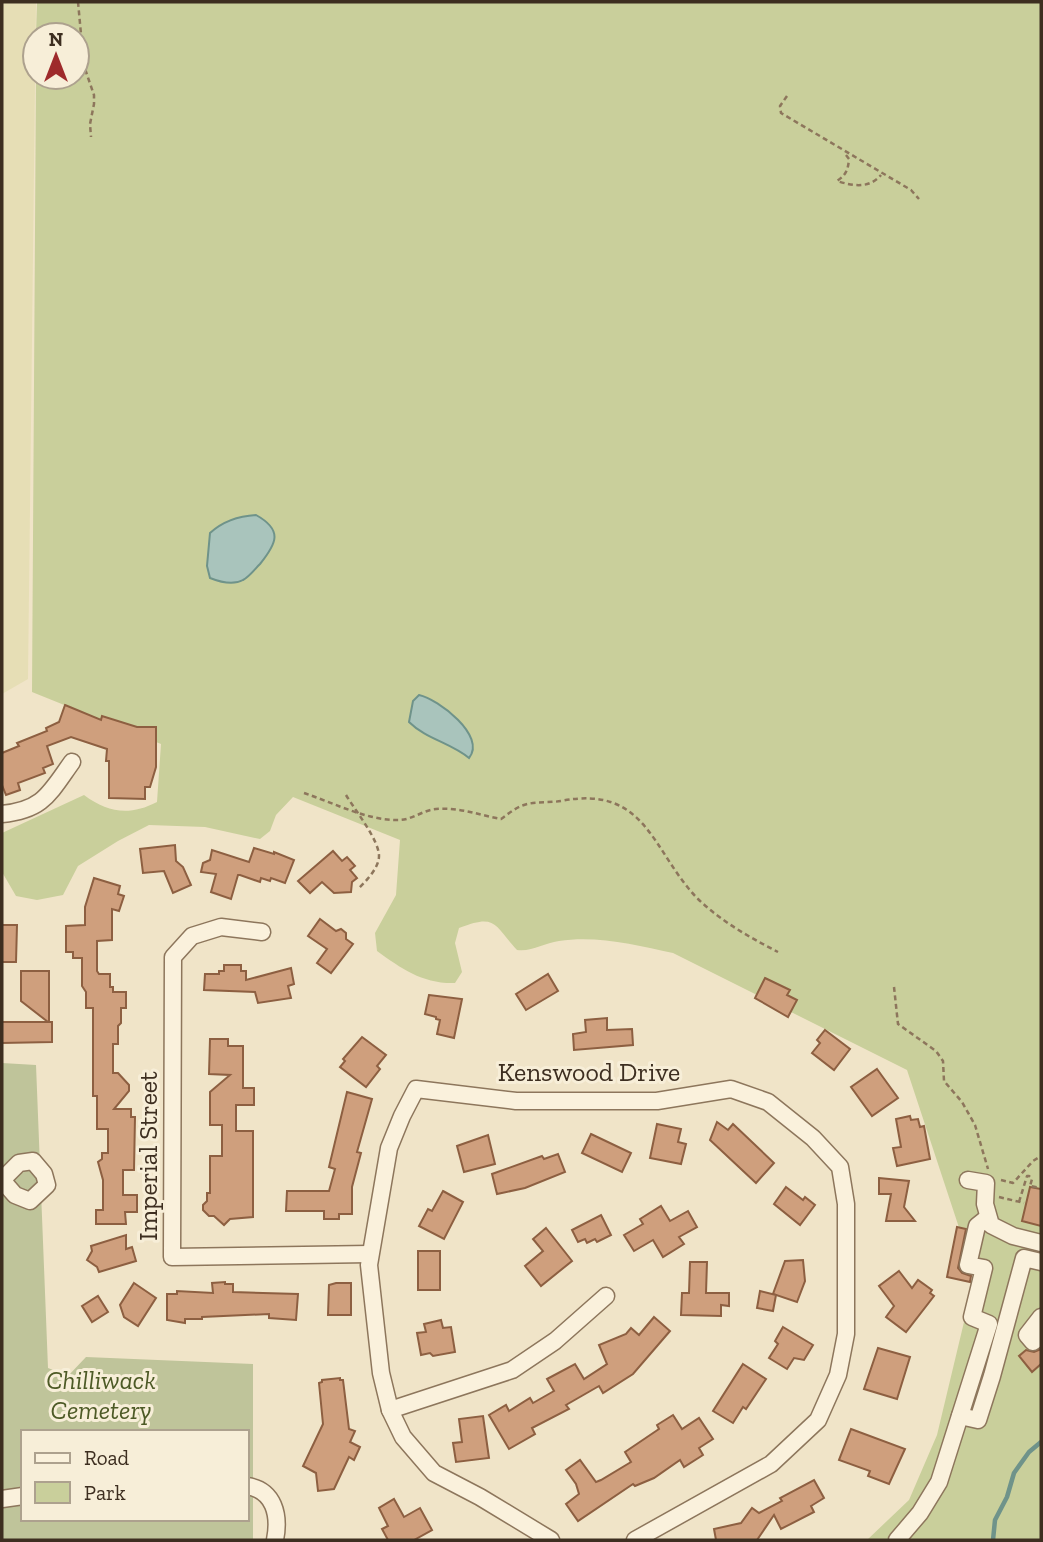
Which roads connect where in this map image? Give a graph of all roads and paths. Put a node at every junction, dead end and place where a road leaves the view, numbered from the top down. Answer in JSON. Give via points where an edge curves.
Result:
{"nodes":[{"id":1,"x":78,"y":2,"type":"edge"},
{"id":2,"x":787,"y":96,"type":"dead end"},
{"id":3,"x":91,"y":137,"type":"dead end"},
{"id":4,"x":844,"y":152,"type":"junction"},
{"id":5,"x":882,"y":175,"type":"junction"},
{"id":6,"x":919,"y":199,"type":"dead end"},
{"id":7,"x":72,"y":762,"type":"dead end"},
{"id":8,"x":304,"y":793,"type":"dead end"},
{"id":9,"x":346,"y":795,"type":"dead end"},
{"id":10,"x":2,"y":814,"type":"edge"},
{"id":11,"x":358,"y":889,"type":"dead end"},
{"id":12,"x":262,"y":932,"type":"dead end"},
{"id":13,"x":778,"y":953,"type":"dead end"},
{"id":14,"x":894,"y":987,"type":"dead end"},
{"id":15,"x":1041,"y":1156,"type":"edge"},
{"id":16,"x":990,"y":1171,"type":"dead end"},
{"id":17,"x":995,"y":1177,"type":"dead end"},
{"id":18,"x":968,"y":1180,"type":"dead end"},
{"id":19,"x":1041,"y":1188,"type":"edge"},
{"id":20,"x":986,"y":1194,"type":"junction"},
{"id":21,"x":1019,"y":1202,"type":"junction"},
{"id":22,"x":1024,"y":1203,"type":"dead end"},
{"id":23,"x":987,"y":1218,"type":"junction"},
{"id":24,"x":1041,"y":1243,"type":"edge"},
{"id":25,"x":370,"y":1254,"type":"junction"},
{"id":26,"x":1041,"y":1262,"type":"edge"},
{"id":27,"x":606,"y":1296,"type":"dead end"},
{"id":28,"x":1041,"y":1317,"type":"edge"},
{"id":29,"x":1041,"y":1335,"type":"edge"},
{"id":30,"x":390,"y":1410,"type":"junction"},
{"id":31,"x":960,"y":1416,"type":"junction"},
{"id":32,"x":248,"y":1486,"type":"edge"},
{"id":33,"x":21,"y":1496,"type":"edge"},
{"id":34,"x":2,"y":1499,"type":"edge"},
{"id":35,"x":275,"y":1540,"type":"edge"},
{"id":36,"x":551,"y":1540,"type":"edge"},
{"id":37,"x":635,"y":1540,"type":"edge"},
{"id":38,"x":897,"y":1540,"type":"edge"}],
"edges":[{"from":1,"to":3,"type":"path","via":[[84,66],[94,104]]},
{"from":2,"to":4,"type":"path","via":[[780,113]]},
{"from":4,"to":5,"type":"path"},
{"from":4,"to":5,"type":"path","via":[[848,168],[837,181],[863,186]]},
{"from":5,"to":6,"type":"path"},
{"from":7,"to":10,"type":"street","via":[[46,799],[24,812]]},
{"from":8,"to":13,"type":"path","via":[[384,819],[403,820],[436,809],[501,819],[524,805],[580,797],[605,800],[637,818],[653,834],[697,897],[732,927]]},
{"from":9,"to":11,"type":"path","via":[[374,840],[379,857]]},
{"from":12,"to":25,"type":"street","name":"Imperial Street","via":[[221,927],[192,936],[173,957],[172,1257]]},
{"from":14,"to":16,"type":"path","via":[[898,1024],[943,1061],[944,1082],[975,1125]]},
{"from":15,"to":17,"type":"path","via":[[1013,1182]]},
{"from":18,"to":20,"type":"street","via":[[986,1184]]},
{"from":19,"to":21,"type":"path","via":[[1030,1186],[1029,1175]]},
{"from":20,"to":21,"type":"path"},
{"from":20,"to":23,"type":"street"},
{"from":21,"to":22,"type":"path"},
{"from":23,"to":24,"type":"street","via":[[999,1231]]},
{"from":23,"to":31,"type":"street","via":[[977,1226],[968,1265],[984,1268],[972,1317],[989,1324]]},
{"from":25,"to":30,"type":"street","name":"Kenswood Drive","via":[[381,1373]]},
{"from":25,"to":37,"type":"street","name":"Kenswood Drive","via":[[389,1149],[416,1089],[516,1101],[657,1101],[731,1089],[768,1102],[840,1167],[846,1204],[846,1334],[838,1375],[818,1420],[771,1464]]},
{"from":26,"to":31,"type":"street","via":[[1024,1258],[978,1420]]},
{"from":27,"to":30,"type":"street","via":[[555,1341],[512,1370]]},
{"from":28,"to":29,"type":"street","via":[[1027,1335],[1033,1342]]},
{"from":30,"to":36,"type":"street","name":"Kenswood Drive","via":[[403,1437],[433,1473]]},
{"from":31,"to":38,"type":"street","via":[[939,1482]]},
{"from":32,"to":35,"type":"street","via":[[261,1488],[268,1495],[275,1511]]},
{"from":33,"to":34,"type":"street"}]}
